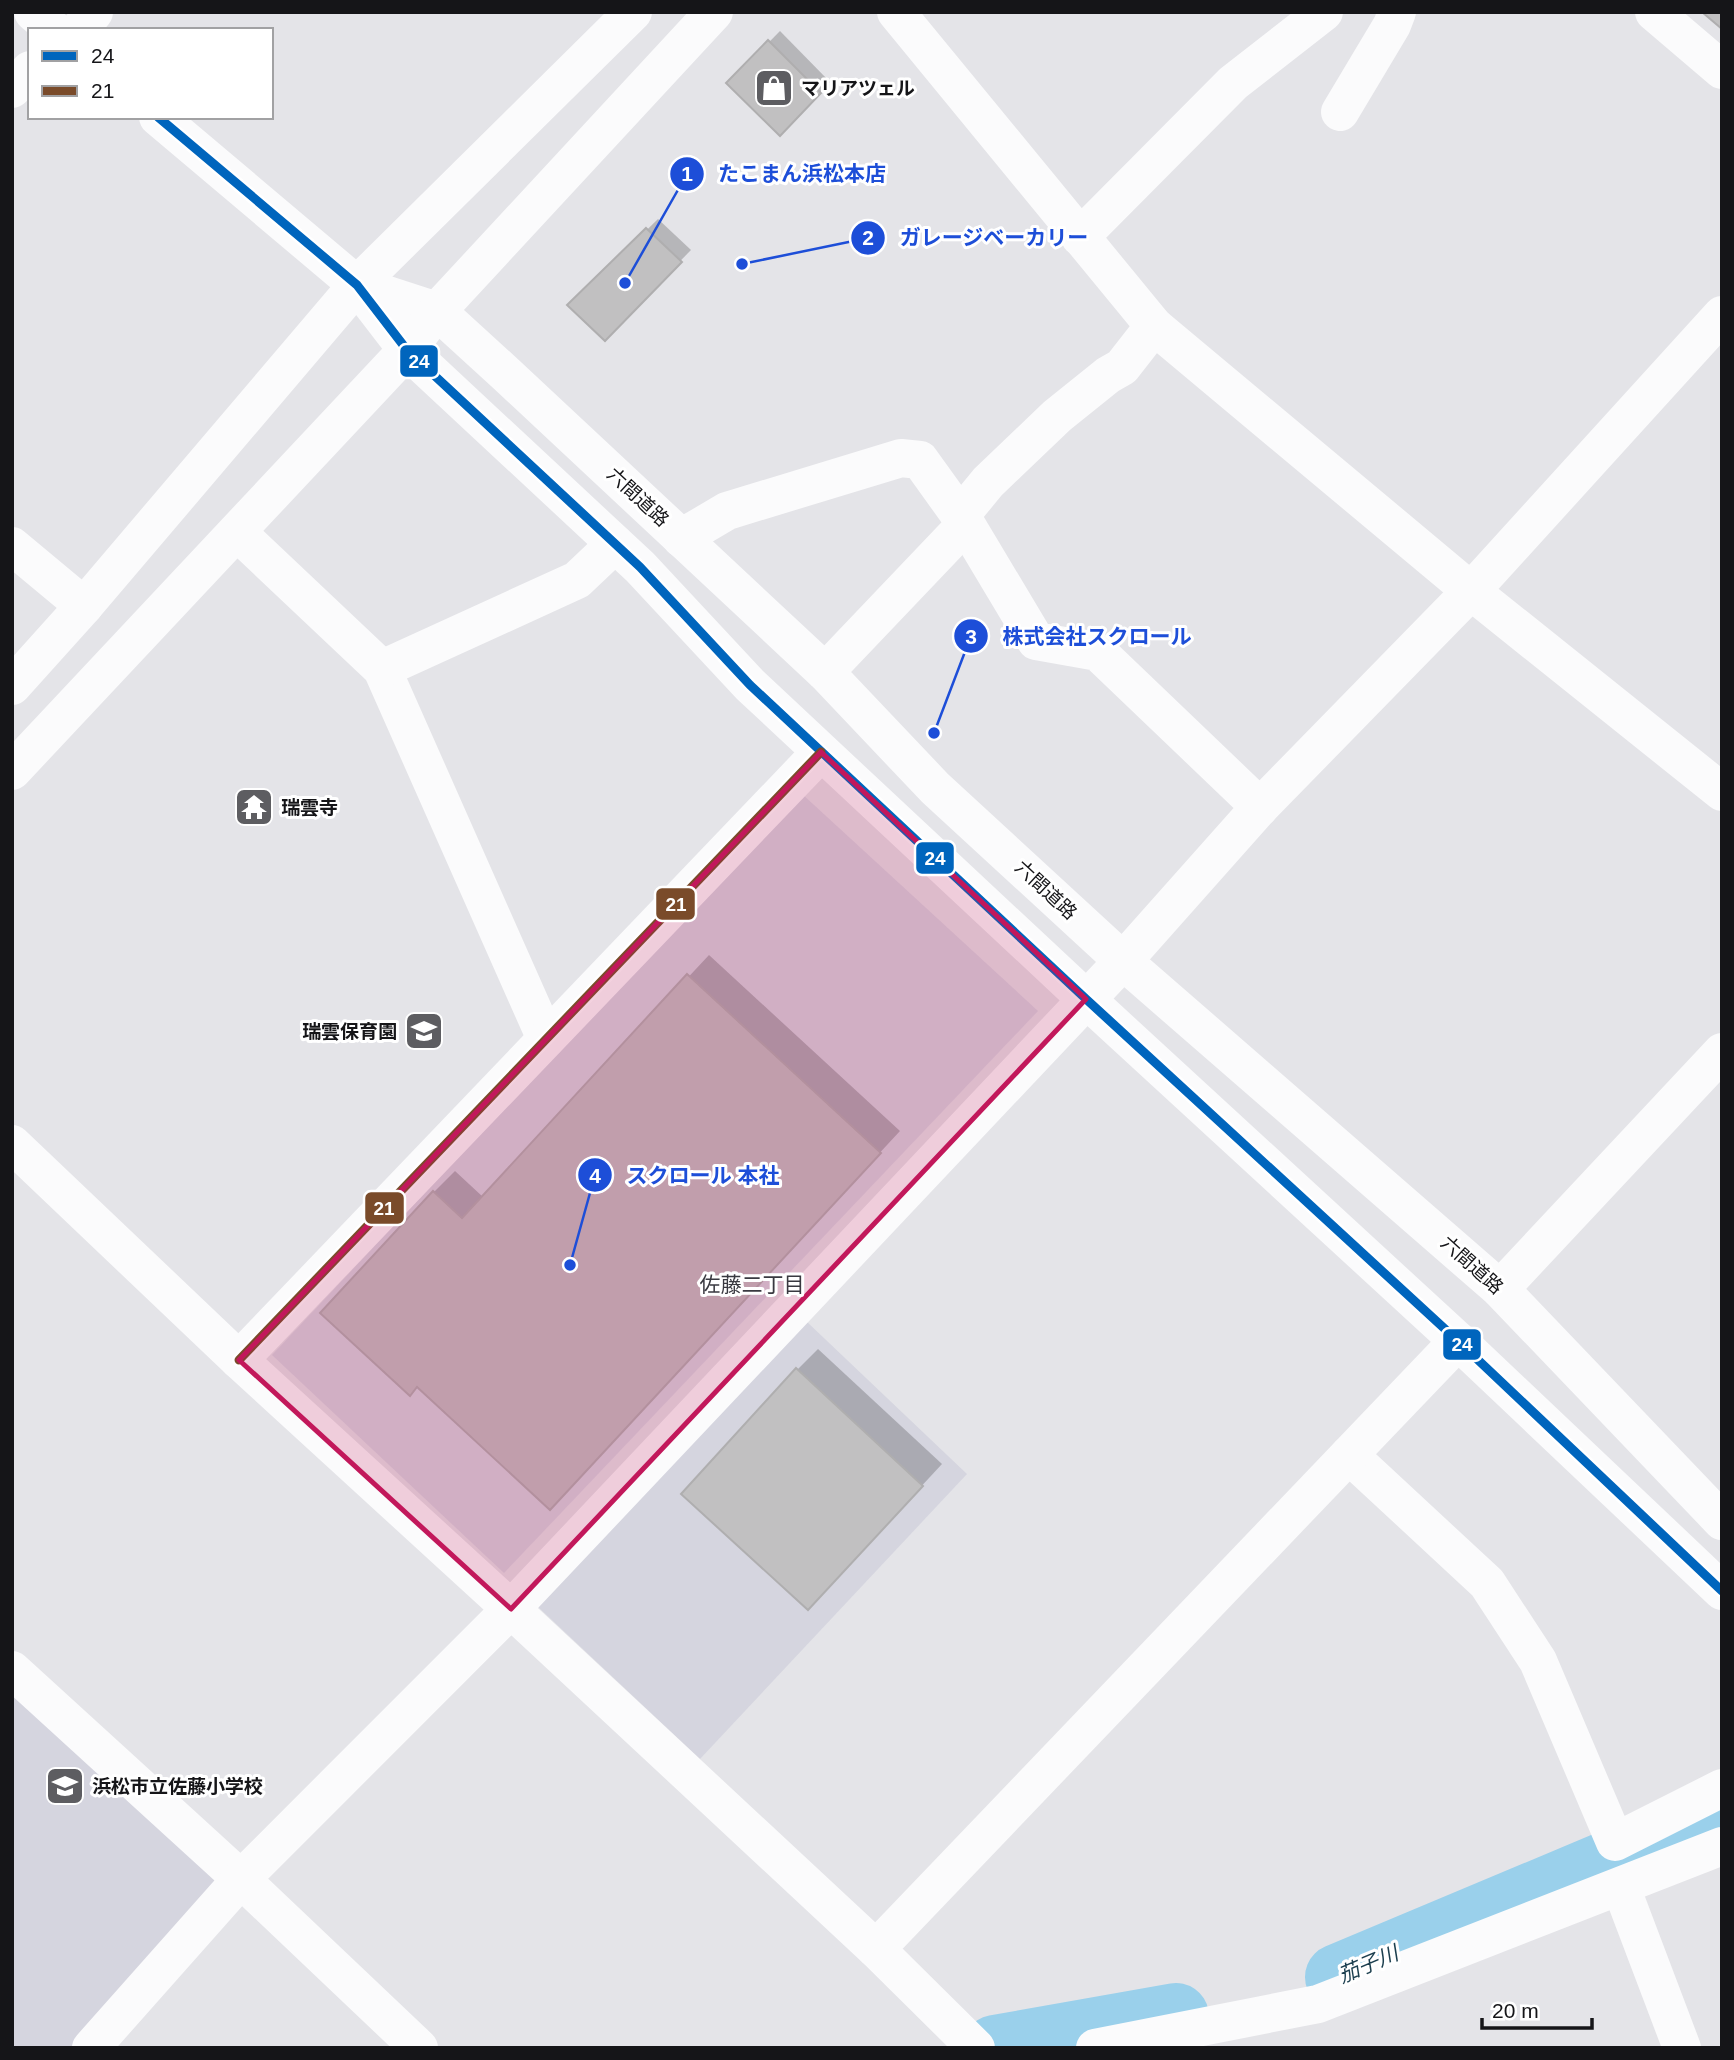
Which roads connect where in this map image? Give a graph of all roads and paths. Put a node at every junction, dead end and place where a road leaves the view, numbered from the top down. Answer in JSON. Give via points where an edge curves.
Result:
{"nodes":[{"id":1,"x":33,"y":12,"type":"edge"},
{"id":2,"x":94,"y":12,"type":"edge"},
{"id":3,"x":633,"y":12,"type":"edge"},
{"id":4,"x":714,"y":12,"type":"edge"},
{"id":5,"x":1324,"y":12,"type":"edge"},
{"id":6,"x":1397,"y":12,"type":"edge"},
{"id":7,"x":1654,"y":12,"type":"edge"},
{"id":8,"x":911,"y":17,"type":"edge"},
{"id":9,"x":52,"y":28,"type":"edge"},
{"id":10,"x":81,"y":28,"type":"edge"},
{"id":11,"x":1722,"y":70,"type":"edge"},
{"id":12,"x":28,"y":72,"type":"edge"},
{"id":13,"x":12,"y":89,"type":"edge"},
{"id":14,"x":1340,"y":112,"type":"dead end"},
{"id":15,"x":160,"y":119,"type":"edge"},
{"id":16,"x":1080,"y":237,"type":"junction"},
{"id":17,"x":357,"y":285,"type":"junction"},
{"id":18,"x":437,"y":312,"type":"junction"},
{"id":19,"x":1722,"y":315,"type":"edge"},
{"id":20,"x":1154,"y":326,"type":"junction"},
{"id":21,"x":407,"y":350,"type":"junction"},
{"id":22,"x":963,"y":520,"type":"junction"},
{"id":23,"x":237,"y":532,"type":"junction"},
{"id":24,"x":681,"y":538,"type":"junction"},
{"id":25,"x":615,"y":544,"type":"junction"},
{"id":26,"x":12,"y":545,"type":"edge"},
{"id":27,"x":1471,"y":591,"type":"junction"},
{"id":28,"x":84,"y":606,"type":"junction"},
{"id":29,"x":382,"y":669,"type":"junction"},
{"id":30,"x":825,"y":672,"type":"junction"},
{"id":31,"x":12,"y":686,"type":"edge"},
{"id":32,"x":821,"y":752,"type":"junction"},
{"id":33,"x":12,"y":771,"type":"edge"},
{"id":34,"x":1722,"y":792,"type":"edge"},
{"id":35,"x":1260,"y":807,"type":"junction"},
{"id":36,"x":1123,"y":961,"type":"junction"},
{"id":37,"x":1086,"y":999,"type":"junction"},
{"id":38,"x":546,"y":1039,"type":"junction"},
{"id":39,"x":1722,"y":1052,"type":"edge"},
{"id":40,"x":12,"y":1144,"type":"edge"},
{"id":41,"x":1500,"y":1289,"type":"junction"},
{"id":42,"x":1458,"y":1341,"type":"junction"},
{"id":43,"x":239,"y":1360,"type":"junction"},
{"id":44,"x":1349,"y":1455,"type":"junction"},
{"id":45,"x":1722,"y":1521,"type":"edge"},
{"id":46,"x":1722,"y":1591,"type":"edge"},
{"id":47,"x":511,"y":1609,"type":"junction"},
{"id":48,"x":12,"y":1670,"type":"edge"},
{"id":49,"x":1722,"y":1788,"type":"edge"},
{"id":50,"x":1722,"y":1846,"type":"edge"},
{"id":51,"x":241,"y":1879,"type":"junction"},
{"id":52,"x":1621,"y":1887,"type":"junction"},
{"id":53,"x":876,"y":1949,"type":"junction"},
{"id":54,"x":965,"y":2036,"type":"edge"},
{"id":55,"x":90,"y":2048,"type":"edge"},
{"id":56,"x":419,"y":2048,"type":"edge"},
{"id":57,"x":1095,"y":2048,"type":"edge"},
{"id":58,"x":1682,"y":2048,"type":"edge"}],
"edges":[{"from":1,"to":9,"type":"street"},
{"from":2,"to":10,"type":"street"},
{"from":3,"to":17,"type":"street"},
{"from":4,"to":18,"type":"street"},
{"from":5,"to":16,"type":"street","via":[[1234,83]]},
{"from":6,"to":14,"type":"street"},
{"from":7,"to":11,"type":"street"},
{"from":8,"to":16,"type":"street"},
{"from":12,"to":13,"type":"street"},
{"from":15,"to":17,"type":"street","name":"六間道路"},
{"from":16,"to":20,"type":"street"},
{"from":17,"to":18,"type":"street","name":"六間道路"},
{"from":17,"to":21,"type":"street","name":"六間道路"},
{"from":17,"to":28,"type":"street"},
{"from":18,"to":21,"type":"street"},
{"from":18,"to":24,"type":"street","name":"六間道路"},
{"from":19,"to":27,"type":"street"},
{"from":20,"to":22,"type":"street","via":[[1122,367],[1056,416],[988,482]]},
{"from":20,"to":27,"type":"street"},
{"from":21,"to":23,"type":"street"},
{"from":21,"to":25,"type":"street","name":"六間道路"},
{"from":22,"to":24,"type":"street","via":[[920,460],[901,458],[727,511]]},
{"from":22,"to":30,"type":"street"},
{"from":22,"to":35,"type":"street","via":[[1036,641],[1098,652]]},
{"from":23,"to":29,"type":"street"},
{"from":23,"to":33,"type":"street"},
{"from":24,"to":30,"type":"street","name":"六間道路"},
{"from":25,"to":29,"type":"street","via":[[577,580]]},
{"from":25,"to":32,"type":"street","name":"六間道路"},
{"from":26,"to":28,"type":"street"},
{"from":27,"to":34,"type":"street"},
{"from":27,"to":35,"type":"street"},
{"from":28,"to":31,"type":"street"},
{"from":29,"to":38,"type":"street"},
{"from":30,"to":36,"type":"street","name":"六間道路","via":[[935,788]]},
{"from":32,"to":37,"type":"street","name":"六間道路"},
{"from":32,"to":38,"type":"street"},
{"from":35,"to":36,"type":"street"},
{"from":36,"to":37,"type":"street"},
{"from":36,"to":41,"type":"street","name":"六間道路"},
{"from":37,"to":42,"type":"street","name":"六間道路"},
{"from":37,"to":47,"type":"street"},
{"from":38,"to":43,"type":"street"},
{"from":39,"to":41,"type":"street"},
{"from":40,"to":43,"type":"street"},
{"from":41,"to":45,"type":"street","name":"六間道路"},
{"from":42,"to":44,"type":"street"},
{"from":42,"to":46,"type":"street","name":"六間道路"},
{"from":43,"to":47,"type":"street"},
{"from":44,"to":49,"type":"street","via":[[1487,1583],[1538,1661],[1615,1842]]},
{"from":44,"to":53,"type":"street"},
{"from":47,"to":51,"type":"street"},
{"from":47,"to":53,"type":"street"},
{"from":48,"to":51,"type":"street"},
{"from":50,"to":52,"type":"street"},
{"from":51,"to":55,"type":"street"},
{"from":51,"to":56,"type":"street"},
{"from":52,"to":57,"type":"street","via":[[1318,2004]]},
{"from":52,"to":58,"type":"street"},
{"from":53,"to":54,"type":"street"}]}
